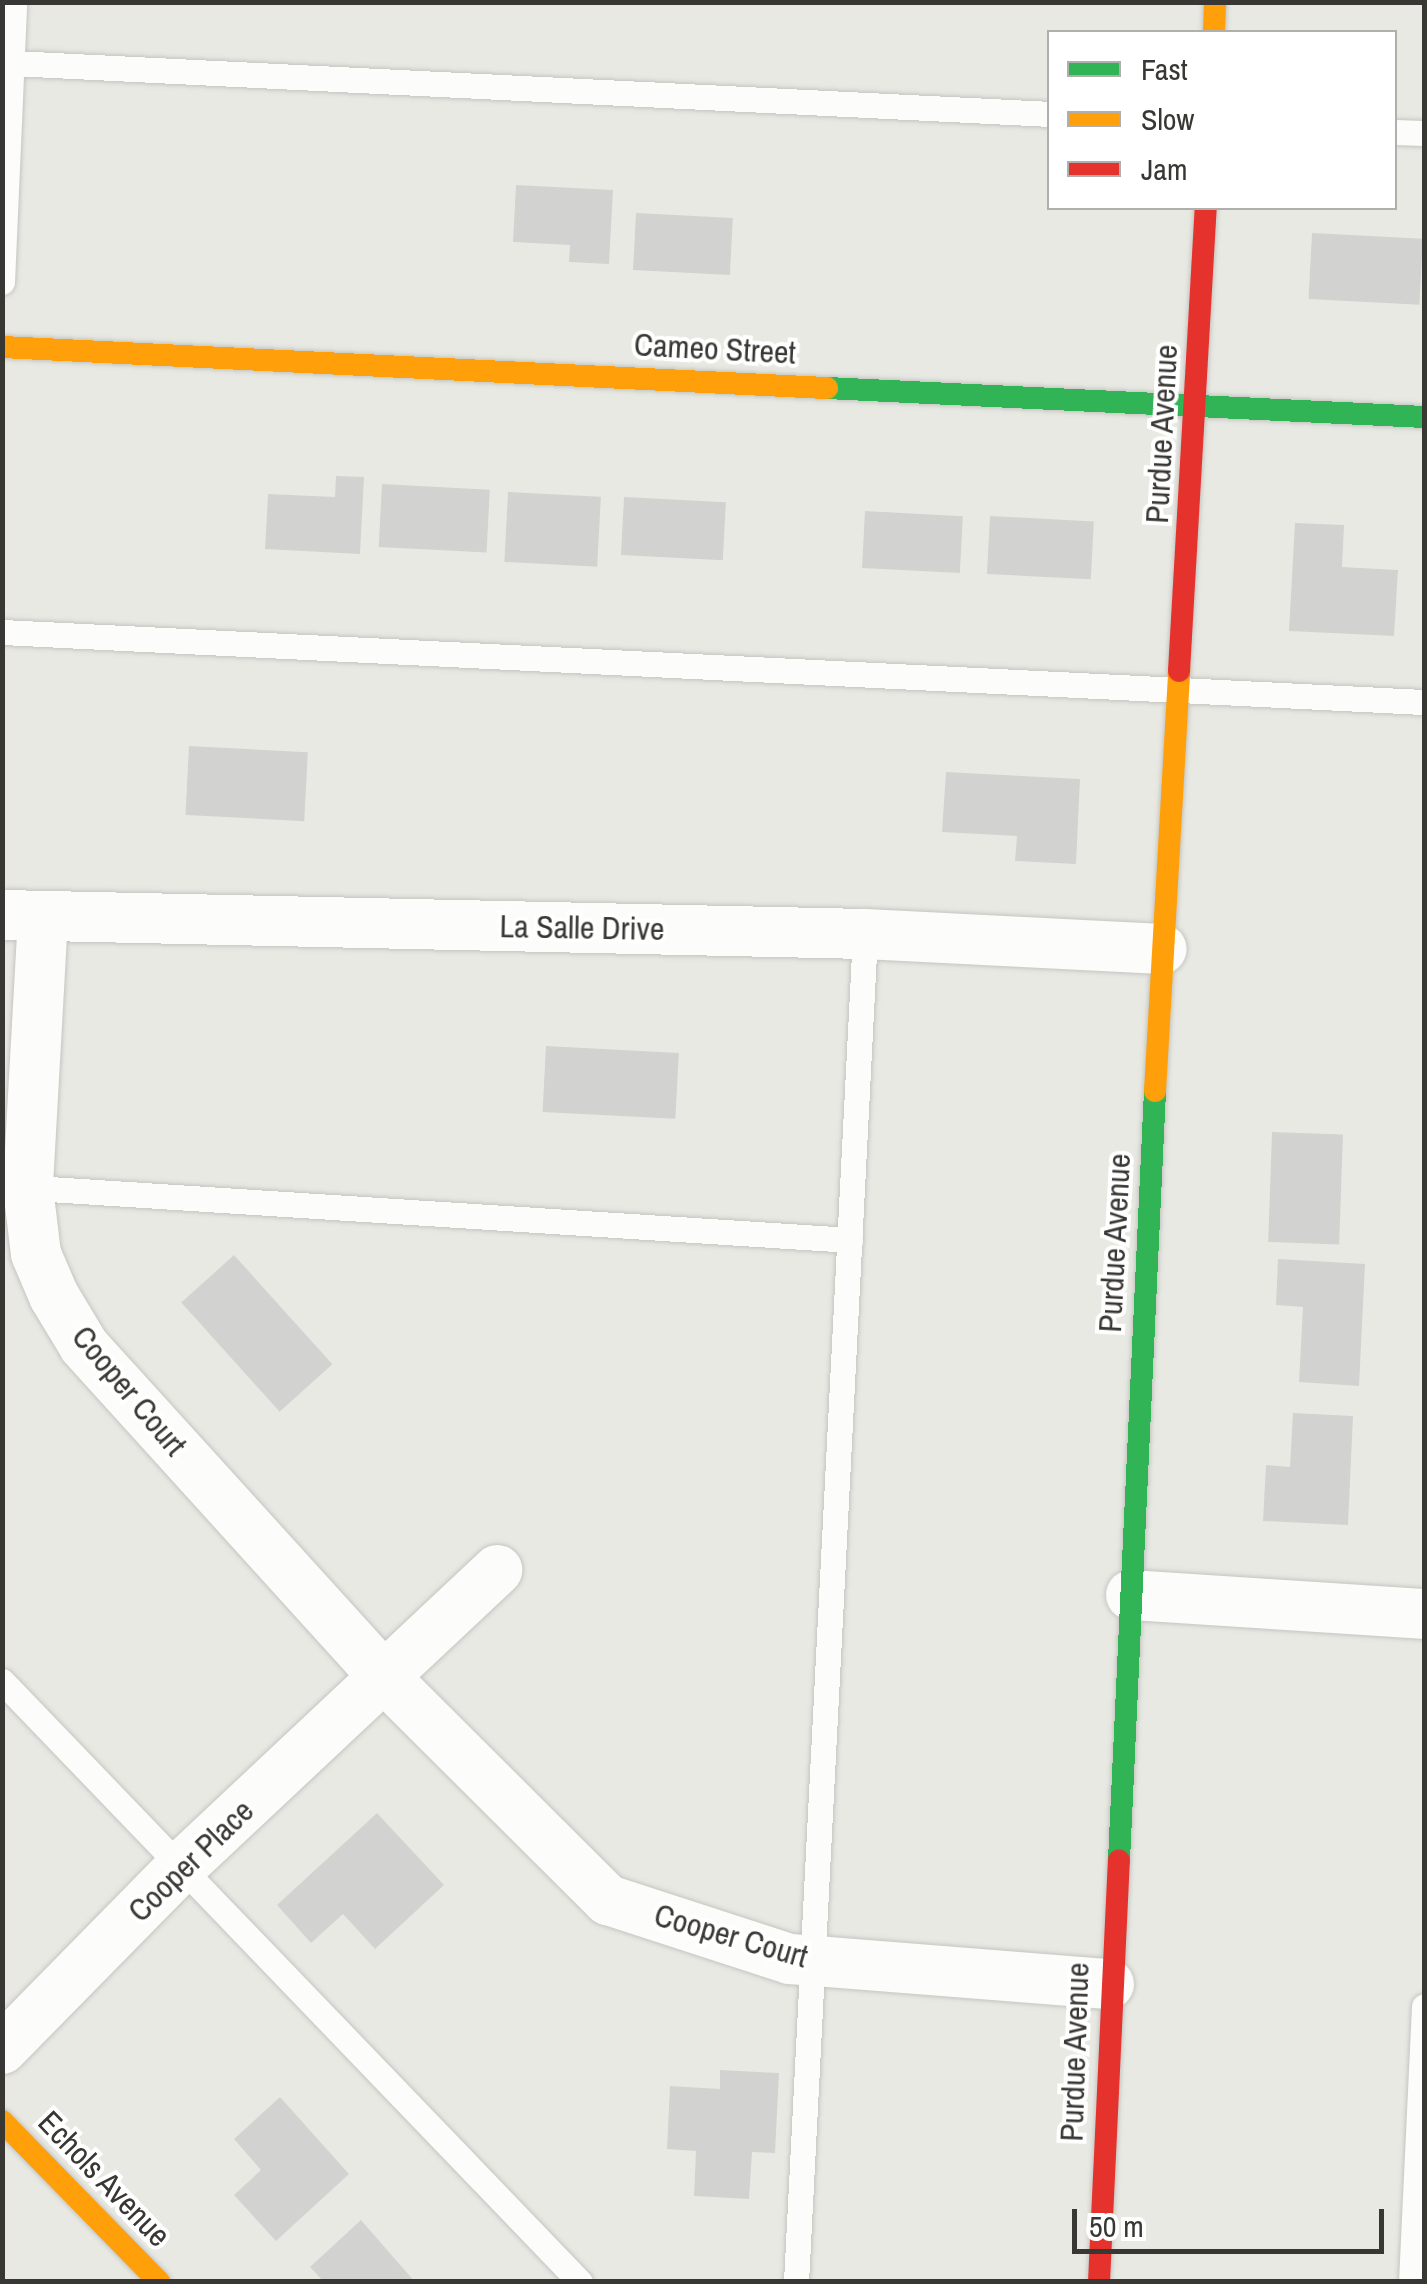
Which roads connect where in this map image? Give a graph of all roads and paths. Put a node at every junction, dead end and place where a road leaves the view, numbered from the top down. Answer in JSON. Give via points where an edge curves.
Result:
{"nodes":[{"id":1,"x":14,"y":2,"type":"edge"},
{"id":2,"x":1215,"y":2,"type":"edge"},
{"id":3,"x":1214,"y":30,"type":"edge"},
{"id":4,"x":12,"y":63,"type":"junction"},
{"id":5,"x":1047,"y":114,"type":"edge"},
{"id":6,"x":1397,"y":132,"type":"edge"},
{"id":7,"x":1424,"y":133,"type":"edge"},
{"id":8,"x":1206,"y":210,"type":"edge"},
{"id":9,"x":2,"y":282,"type":"edge"},
{"id":10,"x":2,"y":346,"type":"edge"},
{"id":11,"x":1197,"y":406,"type":"junction"},
{"id":12,"x":1424,"y":417,"type":"edge"},
{"id":13,"x":2,"y":632,"type":"edge"},
{"id":14,"x":1178,"y":690,"type":"junction"},
{"id":15,"x":1424,"y":702,"type":"edge"},
{"id":16,"x":23,"y":916,"type":"edge"},
{"id":17,"x":865,"y":934,"type":"junction"},
{"id":18,"x":1162,"y":950,"type":"junction"},
{"id":19,"x":15,"y":1188,"type":"edge"},
{"id":20,"x":850,"y":1240,"type":"junction"},
{"id":21,"x":497,"y":1570,"type":"dead end"},
{"id":22,"x":1130,"y":1595,"type":"junction"},
{"id":23,"x":1424,"y":1614,"type":"edge"},
{"id":24,"x":385,"y":1678,"type":"junction"},
{"id":25,"x":2,"y":1681,"type":"edge"},
{"id":26,"x":181,"y":1867,"type":"junction"},
{"id":27,"x":814,"y":1961,"type":"junction"},
{"id":28,"x":1110,"y":1984,"type":"junction"},
{"id":29,"x":1424,"y":2006,"type":"edge"},
{"id":30,"x":2,"y":2050,"type":"edge"},
{"id":31,"x":2,"y":2121,"type":"edge"},
{"id":32,"x":159,"y":2282,"type":"edge"},
{"id":33,"x":580,"y":2282,"type":"edge"},
{"id":34,"x":796,"y":2282,"type":"edge"},
{"id":35,"x":1098,"y":2282,"type":"edge"},
{"id":36,"x":1410,"y":2282,"type":"edge"}],
"edges":[{"from":1,"to":4,"type":"lane"},
{"from":2,"to":3,"type":"street"},
{"from":4,"to":5,"type":"lane"},
{"from":4,"to":9,"type":"lane"},
{"from":6,"to":7,"type":"lane"},
{"from":8,"to":11,"type":"street","name":"Purdue Avenue"},
{"from":10,"to":11,"type":"street","name":"Cameo Street"},
{"from":11,"to":12,"type":"street","name":"Cameo Street"},
{"from":11,"to":14,"type":"street","name":"Purdue Avenue"},
{"from":13,"to":14,"type":"lane"},
{"from":14,"to":15,"type":"lane"},
{"from":14,"to":18,"type":"street","name":"Purdue Avenue"},
{"from":16,"to":17,"type":"street","name":"La Salle Drive"},
{"from":16,"to":19,"type":"street","name":"Cooper Court"},
{"from":17,"to":18,"type":"street","name":"La Salle Drive"},
{"from":17,"to":20,"type":"lane"},
{"from":18,"to":22,"type":"street","name":"Purdue Avenue"},
{"from":19,"to":20,"type":"lane"},
{"from":19,"to":24,"type":"street","name":"Cooper Court","via":[[36,1254],[84,1346]]},
{"from":20,"to":27,"type":"lane"},
{"from":21,"to":24,"type":"street"},
{"from":22,"to":23,"type":"street"},
{"from":22,"to":28,"type":"street","name":"Purdue Avenue"},
{"from":24,"to":26,"type":"street","name":"Cooper Place"},
{"from":24,"to":27,"type":"street","name":"Cooper Court","via":[[608,1900]]},
{"from":25,"to":26,"type":"lane"},
{"from":26,"to":30,"type":"street","name":"Cooper Place"},
{"from":26,"to":33,"type":"lane"},
{"from":27,"to":28,"type":"street","name":"Cooper Court"},
{"from":27,"to":34,"type":"lane"},
{"from":28,"to":35,"type":"street","name":"Purdue Avenue"},
{"from":29,"to":36,"type":"lane"},
{"from":31,"to":32,"type":"street","name":"Echols Avenue"}]}
